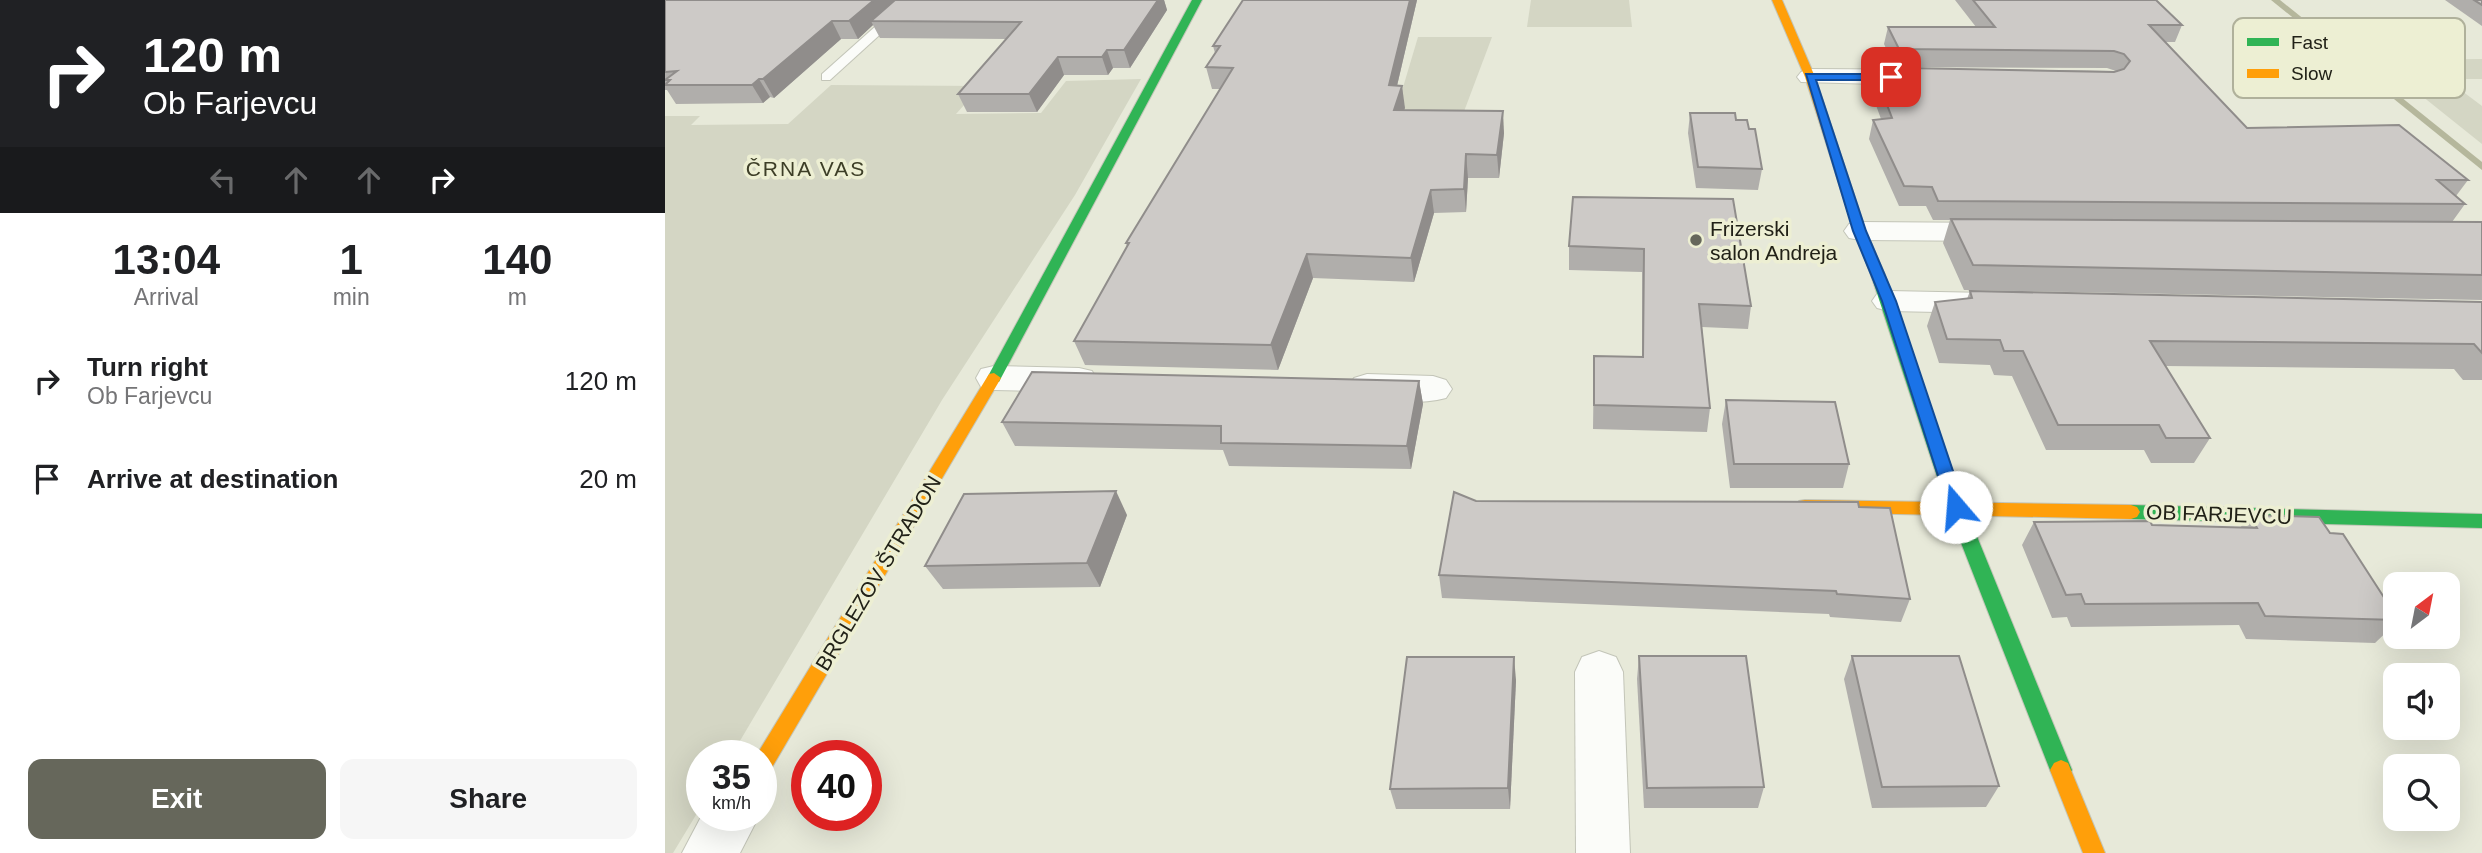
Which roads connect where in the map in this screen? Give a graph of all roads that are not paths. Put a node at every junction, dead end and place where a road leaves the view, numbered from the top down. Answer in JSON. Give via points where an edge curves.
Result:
{"nodes":[{"id":1,"x":912,"y":0,"type":"edge"},
{"id":2,"x":1197,"y":0,"type":"edge"},
{"id":3,"x":1777,"y":0,"type":"edge"},
{"id":4,"x":826,"y":77,"type":"dead end"},
{"id":5,"x":1810,"y":77,"type":"junction"},
{"id":6,"x":1985,"y":78,"type":"edge"},
{"id":7,"x":1860,"y":231,"type":"junction"},
{"id":8,"x":2027,"y":232,"type":"edge"},
{"id":9,"x":1889,"y":301,"type":"junction"},
{"id":10,"x":2013,"y":303,"type":"edge"},
{"id":11,"x":994,"y":379,"type":"junction"},
{"id":12,"x":1117,"y":381,"type":"edge"},
{"id":13,"x":1337,"y":387,"type":"edge"},
{"id":14,"x":1433,"y":389,"type":"dead end"},
{"id":15,"x":1792,"y":506,"type":"edge"},
{"id":16,"x":1956,"y":507,"type":"junction"},
{"id":17,"x":2482,"y":521,"type":"edge"},
{"id":18,"x":1599,"y":672,"type":"dead end"},
{"id":19,"x":777,"y":740,"type":"edge"},
{"id":20,"x":723,"y":831,"type":"edge"},
{"id":21,"x":709,"y":853,"type":"edge"},
{"id":22,"x":1603,"y":853,"type":"edge"},
{"id":23,"x":2094,"y":853,"type":"edge"}],
"edges":[{"from":1,"to":4,"type":"lane"},
{"from":2,"to":11,"type":"street","name":"BRGLEZOV ŠTRADON"},
{"from":3,"to":5,"type":"street"},
{"from":5,"to":6,"type":"street"},
{"from":5,"to":7,"type":"street"},
{"from":7,"to":8,"type":"street"},
{"from":7,"to":9,"type":"street"},
{"from":9,"to":10,"type":"street"},
{"from":9,"to":16,"type":"street"},
{"from":11,"to":12,"type":"street"},
{"from":11,"to":19,"type":"street","name":"BRGLEZOV ŠTRADON"},
{"from":13,"to":14,"type":"street"},
{"from":15,"to":16,"type":"street","name":"OB FARJEVCU"},
{"from":16,"to":17,"type":"street","name":"OB FARJEVCU"},
{"from":16,"to":23,"type":"street"},
{"from":18,"to":22,"type":"street"},
{"from":20,"to":21,"type":"street"}]}
